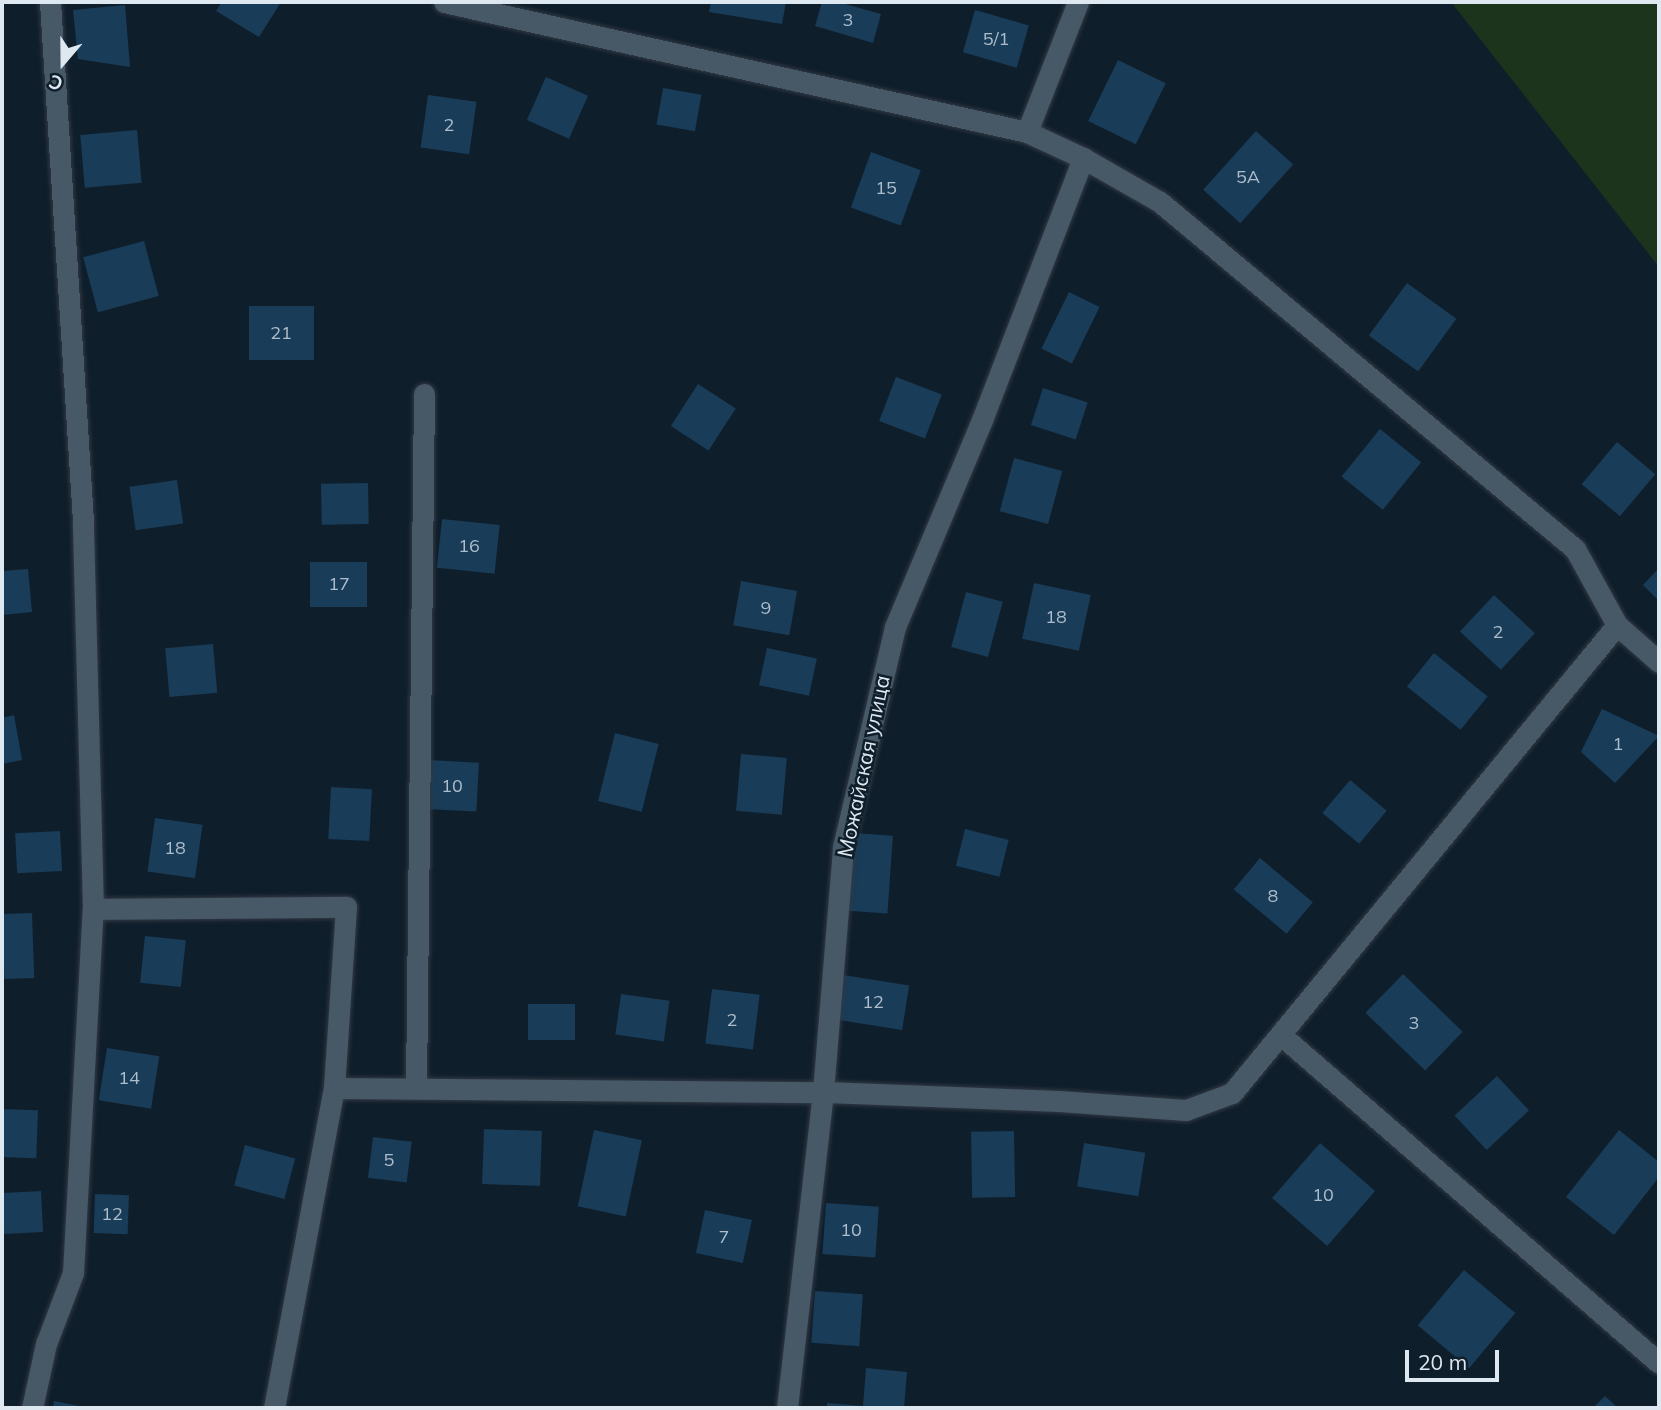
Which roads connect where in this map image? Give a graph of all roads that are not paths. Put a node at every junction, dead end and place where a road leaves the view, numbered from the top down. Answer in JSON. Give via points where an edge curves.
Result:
{"nodes":[{"id":1,"x":50,"y":2,"type":"edge"},
{"id":2,"x":444,"y":2,"type":"edge"},
{"id":3,"x":1078,"y":2,"type":"edge"},
{"id":4,"x":1027,"y":132,"type":"junction"},
{"id":5,"x":1083,"y":158,"type":"junction"},
{"id":6,"x":424,"y":394,"type":"dead end"},
{"id":7,"x":1617,"y":625,"type":"junction"},
{"id":8,"x":1659,"y":662,"type":"edge"},
{"id":9,"x":93,"y":909,"type":"junction"},
{"id":10,"x":1281,"y":1035,"type":"junction"},
{"id":11,"x":416,"y":1087,"type":"junction"},
{"id":12,"x":334,"y":1088,"type":"junction"},
{"id":13,"x":823,"y":1092,"type":"junction"},
{"id":14,"x":1659,"y":1363,"type":"edge"},
{"id":15,"x":32,"y":1408,"type":"edge"},
{"id":16,"x":274,"y":1408,"type":"edge"},
{"id":17,"x":788,"y":1408,"type":"edge"}],
"edges":[{"from":1,"to":9,"type":"street","via":[[83,521]]},
{"from":2,"to":4,"type":"street"},
{"from":3,"to":4,"type":"street"},
{"from":4,"to":5,"type":"street"},
{"from":5,"to":7,"type":"street","via":[[1160,202],[1575,549]]},
{"from":5,"to":13,"type":"street","name":"Можайская улица","via":[[982,420],[895,627],[843,847]]},
{"from":6,"to":11,"type":"street"},
{"from":7,"to":8,"type":"street"},
{"from":7,"to":10,"type":"street"},
{"from":9,"to":12,"type":"street","via":[[346,907]]},
{"from":9,"to":15,"type":"street","via":[[73,1273],[46,1344]]},
{"from":10,"to":13,"type":"street","via":[[1232,1093],[1186,1110]]},
{"from":10,"to":14,"type":"street"},
{"from":11,"to":12,"type":"street"},
{"from":11,"to":13,"type":"street"},
{"from":12,"to":16,"type":"street"},
{"from":13,"to":17,"type":"street","name":"Можайская улица"}]}
